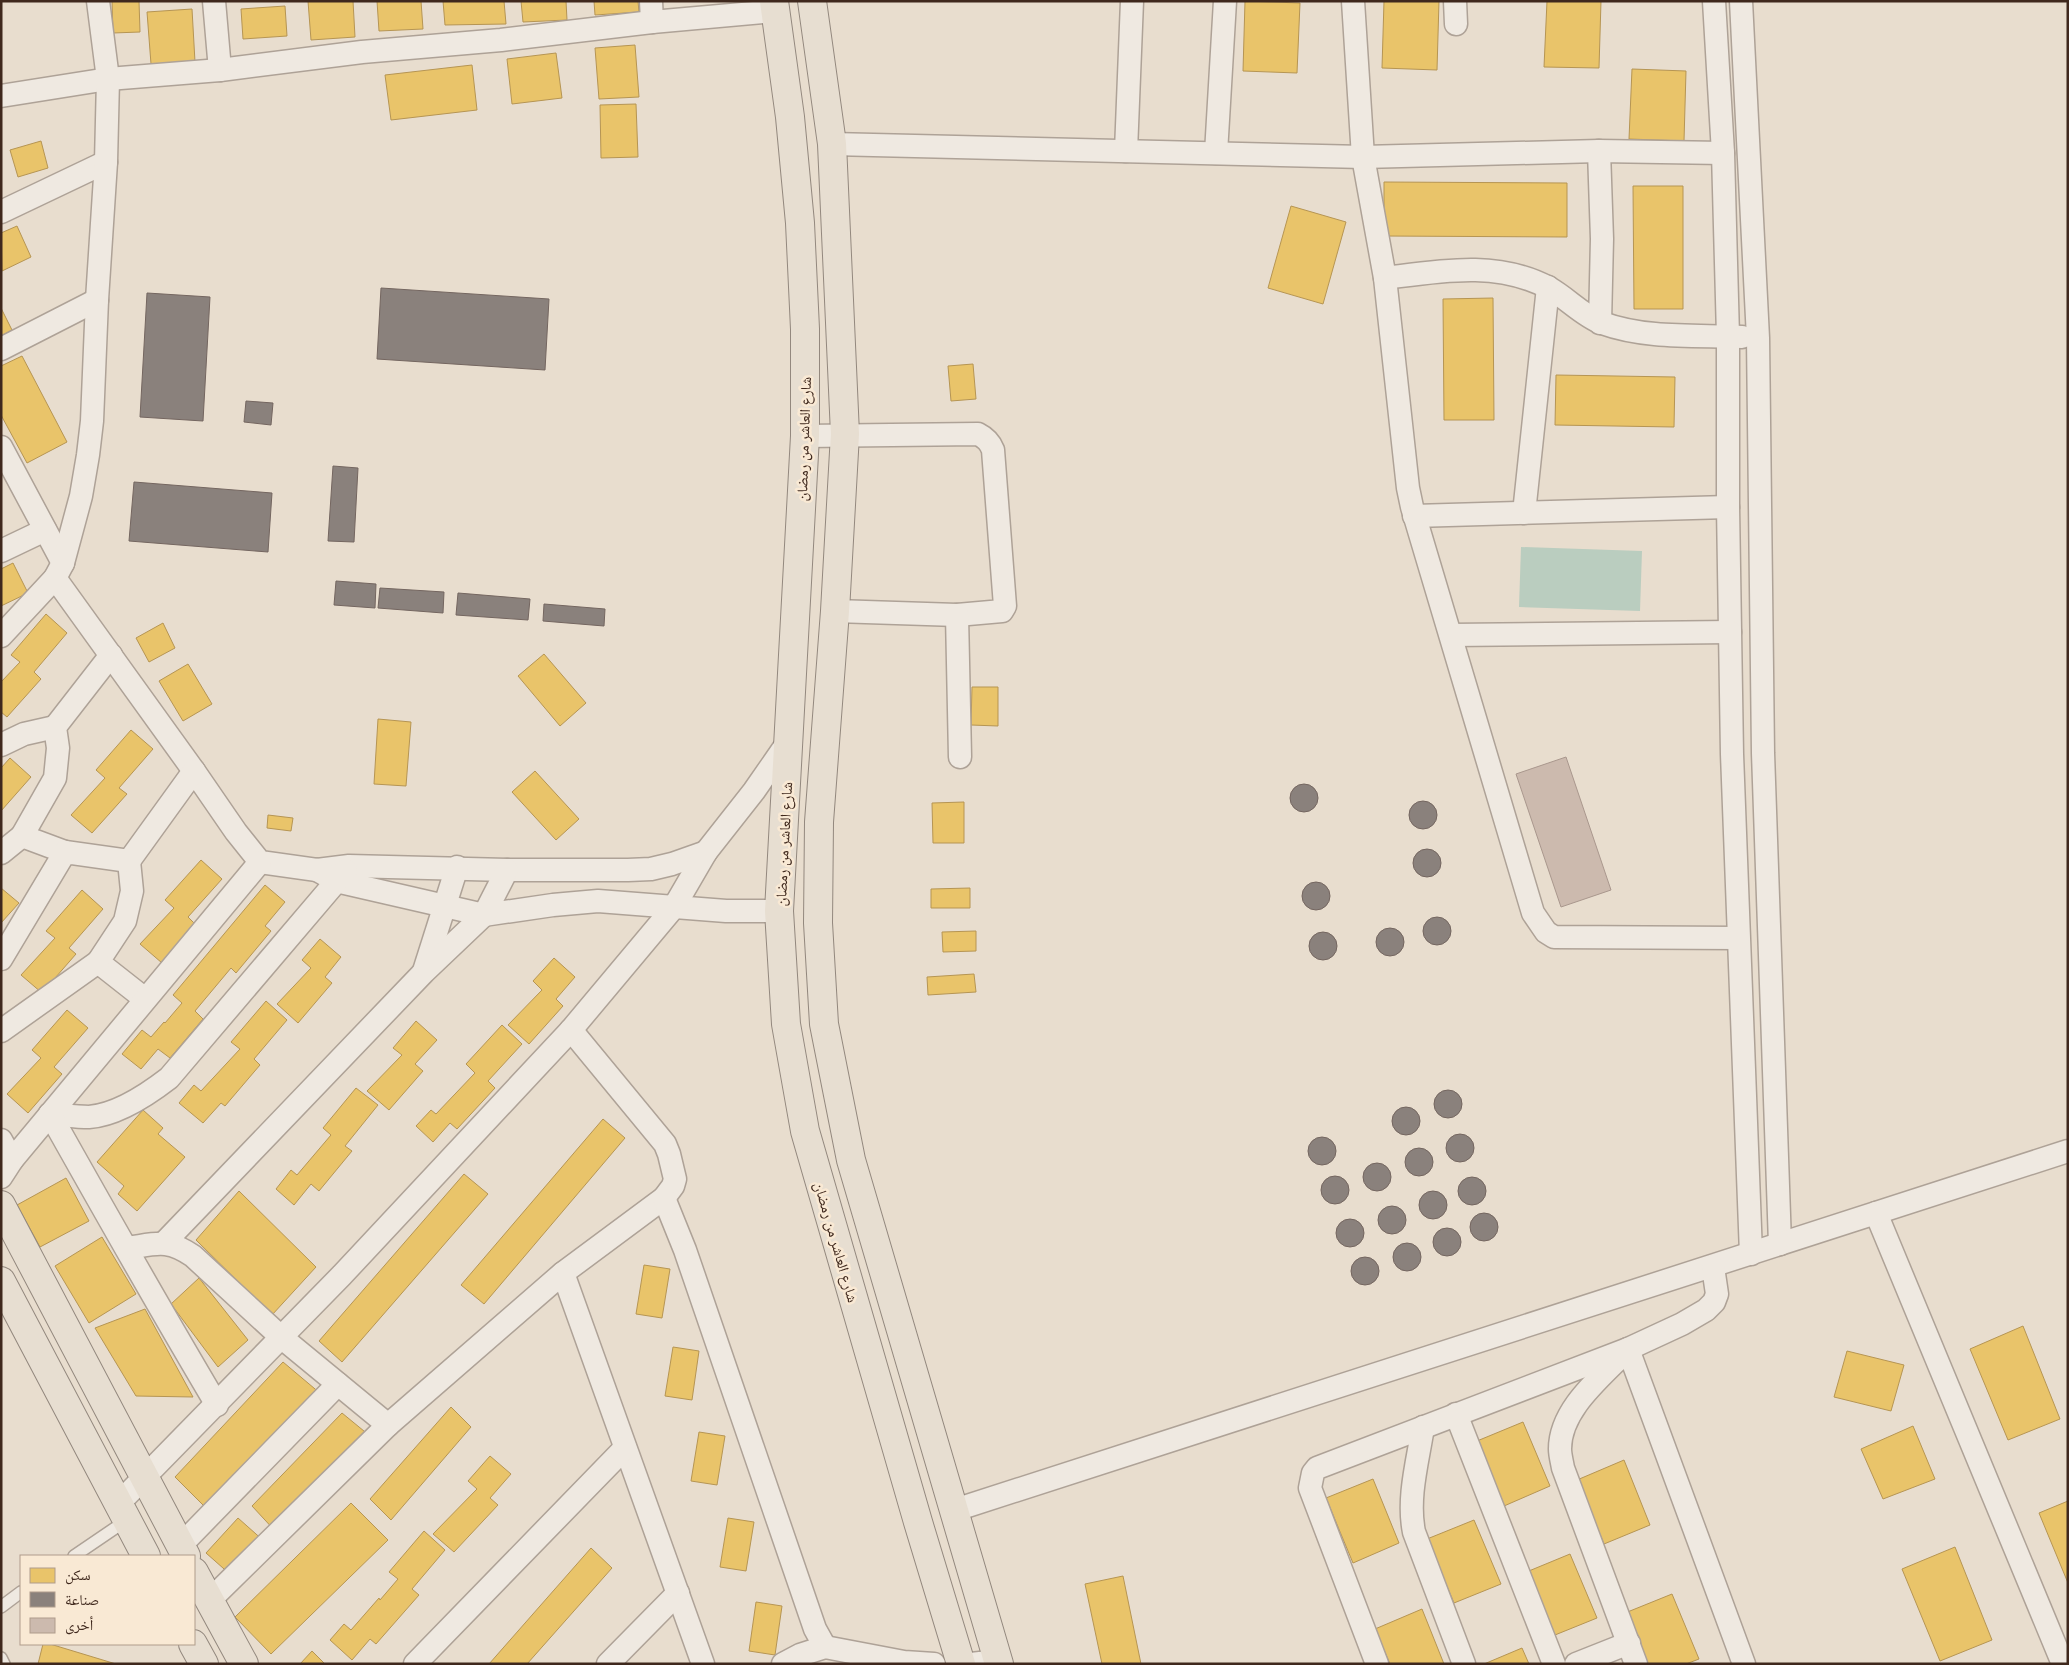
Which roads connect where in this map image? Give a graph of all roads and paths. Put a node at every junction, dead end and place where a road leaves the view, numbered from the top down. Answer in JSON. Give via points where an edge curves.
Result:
{"nodes":[{"id":1,"x":98,"y":1,"type":"edge"},
{"id":2,"x":214,"y":1,"type":"edge"},
{"id":3,"x":812,"y":1,"type":"edge"},
{"id":4,"x":1132,"y":1,"type":"edge"},
{"id":5,"x":1225,"y":1,"type":"edge"},
{"id":6,"x":1353,"y":1,"type":"edge"},
{"id":7,"x":1455,"y":1,"type":"edge"},
{"id":8,"x":1714,"y":1,"type":"edge"},
{"id":9,"x":1741,"y":1,"type":"edge"},
{"id":10,"x":775,"y":6,"type":"edge"},
{"id":11,"x":651,"y":11,"type":"edge"},
{"id":12,"x":1456,"y":24,"type":"dead end"},
{"id":13,"x":220,"y":70,"type":"junction"},
{"id":14,"x":108,"y":79,"type":"junction"},
{"id":15,"x":1,"y":96,"type":"edge"},
{"id":16,"x":832,"y":144,"type":"junction"},
{"id":17,"x":1126,"y":151,"type":"junction"},
{"id":18,"x":1599,"y":151,"type":"junction"},
{"id":19,"x":1216,"y":153,"type":"junction"},
{"id":20,"x":1723,"y":153,"type":"junction"},
{"id":21,"x":1363,"y":157,"type":"junction"},
{"id":22,"x":106,"y":162,"type":"junction"},
{"id":23,"x":1,"y":212,"type":"edge"},
{"id":24,"x":1385,"y":278,"type":"junction"},
{"id":25,"x":1548,"y":287,"type":"junction"},
{"id":26,"x":97,"y":300,"type":"junction"},
{"id":27,"x":1600,"y":323,"type":"junction"},
{"id":28,"x":1728,"y":336,"type":"junction"},
{"id":29,"x":1758,"y":338,"type":"junction"},
{"id":30,"x":1,"y":349,"type":"edge"},
{"id":31,"x":845,"y":434,"type":"junction"},
{"id":32,"x":805,"y":436,"type":"junction"},
{"id":33,"x":1,"y":447,"type":"edge"},
{"id":34,"x":9,"y":480,"type":"edge"},
{"id":35,"x":1728,"y":507,"type":"junction"},
{"id":36,"x":1524,"y":512,"type":"junction"},
{"id":37,"x":1414,"y":516,"type":"junction"},
{"id":38,"x":45,"y":530,"type":"junction"},
{"id":39,"x":1,"y":551,"type":"edge"},
{"id":40,"x":59,"y":570,"type":"junction"},
{"id":41,"x":835,"y":612,"type":"junction"},
{"id":42,"x":956,"y":615,"type":"junction"},
{"id":43,"x":1730,"y":632,"type":"junction"},
{"id":44,"x":1451,"y":635,"type":"junction"},
{"id":45,"x":1,"y":636,"type":"edge"},
{"id":46,"x":111,"y":655,"type":"junction"},
{"id":47,"x":55,"y":726,"type":"junction"},
{"id":48,"x":788,"y":742,"type":"junction"},
{"id":49,"x":1,"y":745,"type":"edge"},
{"id":50,"x":960,"y":757,"type":"dead end"},
{"id":51,"x":194,"y":771,"type":"junction"},
{"id":52,"x":22,"y":836,"type":"junction"},
{"id":53,"x":65,"y":852,"type":"junction"},
{"id":54,"x":706,"y":852,"type":"junction"},
{"id":55,"x":1,"y":853,"type":"edge"},
{"id":56,"x":129,"y":862,"type":"junction"},
{"id":57,"x":260,"y":862,"type":"junction"},
{"id":58,"x":457,"y":867,"type":"junction"},
{"id":59,"x":508,"y":870,"type":"junction"},
{"id":60,"x":334,"y":872,"type":"junction"},
{"id":61,"x":444,"y":907,"type":"junction"},
{"id":62,"x":674,"y":907,"type":"junction"},
{"id":63,"x":779,"y":911,"type":"junction"},
{"id":64,"x":484,"y":915,"type":"junction"},
{"id":65,"x":1738,"y":938,"type":"junction"},
{"id":66,"x":1,"y":959,"type":"edge"},
{"id":67,"x":98,"y":962,"type":"junction"},
{"id":68,"x":424,"y":972,"type":"junction"},
{"id":69,"x":144,"y":999,"type":"junction"},
{"id":70,"x":570,"y":1030,"type":"junction"},
{"id":71,"x":1,"y":1031,"type":"edge"},
{"id":72,"x":50,"y":1114,"type":"junction"},
{"id":73,"x":1,"y":1140,"type":"edge"},
{"id":74,"x":2068,"y":1151,"type":"edge"},
{"id":75,"x":7,"y":1169,"type":"edge"},
{"id":76,"x":664,"y":1198,"type":"junction"},
{"id":77,"x":1,"y":1205,"type":"edge"},
{"id":78,"x":1876,"y":1213,"type":"junction"},
{"id":79,"x":164,"y":1243,"type":"junction"},
{"id":80,"x":1780,"y":1244,"type":"junction"},
{"id":81,"x":127,"y":1248,"type":"junction"},
{"id":82,"x":1751,"y":1254,"type":"junction"},
{"id":83,"x":1713,"y":1267,"type":"junction"},
{"id":84,"x":563,"y":1273,"type":"junction"},
{"id":85,"x":1,"y":1281,"type":"edge"},
{"id":86,"x":281,"y":1337,"type":"junction"},
{"id":87,"x":1628,"y":1349,"type":"junction"},
{"id":88,"x":338,"y":1384,"type":"junction"},
{"id":89,"x":218,"y":1405,"type":"junction"},
{"id":90,"x":1456,"y":1414,"type":"junction"},
{"id":91,"x":388,"y":1425,"type":"junction"},
{"id":92,"x":1423,"y":1427,"type":"junction"},
{"id":93,"x":625,"y":1448,"type":"junction"},
{"id":94,"x":144,"y":1479,"type":"junction"},
{"id":95,"x":955,"y":1510,"type":"junction"},
{"id":96,"x":123,"y":1512,"type":"junction"},
{"id":97,"x":183,"y":1551,"type":"edge"},
{"id":98,"x":75,"y":1555,"type":"edge"},
{"id":99,"x":145,"y":1555,"type":"edge"},
{"id":100,"x":195,"y":1574,"type":"edge"},
{"id":101,"x":20,"y":1593,"type":"edge"},
{"id":102,"x":678,"y":1593,"type":"junction"},
{"id":103,"x":209,"y":1601,"type":"junction"},
{"id":104,"x":1,"y":1607,"type":"edge"},
{"id":105,"x":1628,"y":1643,"type":"junction"},
{"id":106,"x":194,"y":1645,"type":"edge"},
{"id":107,"x":825,"y":1647,"type":"junction"},
{"id":108,"x":1,"y":1658,"type":"edge"},
{"id":109,"x":999,"y":1662,"type":"edge"},
{"id":110,"x":4,"y":1664,"type":"edge"},
{"id":111,"x":204,"y":1664,"type":"edge"},
{"id":112,"x":244,"y":1664,"type":"edge"},
{"id":113,"x":415,"y":1664,"type":"edge"},
{"id":114,"x":608,"y":1664,"type":"edge"},
{"id":115,"x":703,"y":1664,"type":"edge"},
{"id":116,"x":782,"y":1664,"type":"edge"},
{"id":117,"x":934,"y":1664,"type":"edge"},
{"id":118,"x":961,"y":1664,"type":"edge"},
{"id":119,"x":971,"y":1664,"type":"edge"},
{"id":120,"x":1377,"y":1664,"type":"edge"},
{"id":121,"x":1464,"y":1664,"type":"edge"},
{"id":122,"x":1554,"y":1664,"type":"edge"},
{"id":123,"x":1576,"y":1664,"type":"edge"},
{"id":124,"x":1636,"y":1664,"type":"edge"},
{"id":125,"x":1744,"y":1664,"type":"edge"},
{"id":126,"x":2063,"y":1664,"type":"edge"}],
"edges":[{"from":1,"to":14,"type":"street"},
{"from":2,"to":13,"type":"street"},
{"from":3,"to":16,"type":"main road"},
{"from":4,"to":17,"type":"street"},
{"from":5,"to":19,"type":"street"},
{"from":6,"to":21,"type":"street"},
{"from":7,"to":12,"type":"street"},
{"from":8,"to":20,"type":"street"},
{"from":9,"to":29,"type":"street"},
{"from":10,"to":11,"type":"street"},
{"from":10,"to":32,"type":"main road","name":"شارع العاشر من رمضان","via":[[800,223],[805,329]]},
{"from":11,"to":13,"type":"street","via":[[501,40],[362,52]]},
{"from":13,"to":14,"type":"street"},
{"from":14,"to":15,"type":"street"},
{"from":14,"to":22,"type":"street"},
{"from":16,"to":17,"type":"street"},
{"from":16,"to":31,"type":"main road"},
{"from":17,"to":19,"type":"street"},
{"from":18,"to":20,"type":"street"},
{"from":18,"to":21,"type":"street"},
{"from":18,"to":27,"type":"street"},
{"from":19,"to":21,"type":"street"},
{"from":20,"to":28,"type":"street"},
{"from":21,"to":24,"type":"street"},
{"from":22,"to":23,"type":"street"},
{"from":22,"to":26,"type":"street"},
{"from":24,"to":25,"type":"street","via":[[1480,269],[1511,274]]},
{"from":24,"to":37,"type":"street","via":[[1408,488]]},
{"from":25,"to":27,"type":"street"},
{"from":25,"to":36,"type":"street"},
{"from":26,"to":30,"type":"street"},
{"from":26,"to":40,"type":"street","via":[[88,455],[81,496]]},
{"from":27,"to":28,"type":"street","via":[[1630,331]]},
{"from":28,"to":29,"type":"street"},
{"from":28,"to":35,"type":"street"},
{"from":29,"to":80,"type":"street","via":[[1763,753]]},
{"from":31,"to":32,"type":"street"},
{"from":31,"to":41,"type":"main road"},
{"from":31,"to":42,"type":"street","via":[[978,434],[990,444],[1005,606],[998,612]]},
{"from":32,"to":48,"type":"main road","name":"شارع العاشر من رمضان"},
{"from":33,"to":34,"type":"street"},
{"from":34,"to":38,"type":"street"},
{"from":35,"to":36,"type":"street"},
{"from":35,"to":43,"type":"street"},
{"from":36,"to":37,"type":"street"},
{"from":37,"to":44,"type":"street"},
{"from":38,"to":39,"type":"street"},
{"from":38,"to":40,"type":"street"},
{"from":40,"to":45,"type":"street"},
{"from":40,"to":46,"type":"street"},
{"from":41,"to":42,"type":"street"},
{"from":41,"to":95,"type":"main road","via":[[819,822],[818,923],[824,1024],[852,1160]]},
{"from":42,"to":50,"type":"street"},
{"from":43,"to":44,"type":"street"},
{"from":43,"to":65,"type":"street"},
{"from":44,"to":65,"type":"street","via":[[1533,913],[1546,932],[1554,938],[1568,939]]},
{"from":46,"to":47,"type":"street"},
{"from":46,"to":51,"type":"street"},
{"from":47,"to":49,"type":"street","via":[[24,734]]},
{"from":47,"to":52,"type":"street","via":[[58,748],[55,778]]},
{"from":48,"to":54,"type":"street"},
{"from":48,"to":63,"type":"main road","name":"شارع العاشر من رمضان"},
{"from":51,"to":56,"type":"street"},
{"from":51,"to":57,"type":"street"},
{"from":52,"to":53,"type":"street"},
{"from":52,"to":55,"type":"street"},
{"from":53,"to":56,"type":"street"},
{"from":53,"to":66,"type":"street"},
{"from":54,"to":59,"type":"street","via":[[651,869]]},
{"from":54,"to":62,"type":"street"},
{"from":56,"to":67,"type":"street","via":[[132,891],[125,921]]},
{"from":57,"to":60,"type":"street"},
{"from":57,"to":69,"type":"street"},
{"from":58,"to":59,"type":"street"},
{"from":58,"to":60,"type":"street"},
{"from":58,"to":61,"type":"street"},
{"from":59,"to":64,"type":"street"},
{"from":60,"to":61,"type":"street"},
{"from":60,"to":72,"type":"street","via":[[168,1078],[130,1103],[99,1115]]},
{"from":61,"to":64,"type":"street"},
{"from":61,"to":68,"type":"street"},
{"from":62,"to":63,"type":"street"},
{"from":62,"to":64,"type":"street","via":[[598,901]]},
{"from":62,"to":70,"type":"street"},
{"from":63,"to":118,"type":"main road","name":"شارع العاشر من رمضان","via":[[786,1024],[805,1131]]},
{"from":64,"to":68,"type":"street"},
{"from":65,"to":82,"type":"street"},
{"from":67,"to":69,"type":"street"},
{"from":67,"to":71,"type":"street"},
{"from":68,"to":79,"type":"street"},
{"from":69,"to":72,"type":"street"},
{"from":70,"to":76,"type":"street","via":[[665,1144],[675,1179]]},
{"from":70,"to":86,"type":"street"},
{"from":72,"to":75,"type":"street"},
{"from":72,"to":81,"type":"street"},
{"from":73,"to":75,"type":"street"},
{"from":74,"to":78,"type":"street"},
{"from":76,"to":84,"type":"street"},
{"from":76,"to":107,"type":"street","via":[[685,1250],[815,1629]]},
{"from":77,"to":94,"type":"main road"},
{"from":78,"to":80,"type":"street"},
{"from":78,"to":126,"type":"street"},
{"from":79,"to":81,"type":"street"},
{"from":79,"to":86,"type":"street","via":[[178,1246],[193,1256]]},
{"from":80,"to":82,"type":"street"},
{"from":81,"to":89,"type":"street","via":[[149,1291]]},
{"from":82,"to":83,"type":"street"},
{"from":83,"to":87,"type":"street","via":[[1717,1294],[1706,1310]]},
{"from":83,"to":95,"type":"street"},
{"from":84,"to":91,"type":"street"},
{"from":84,"to":93,"type":"street"},
{"from":85,"to":96,"type":"main road"},
{"from":86,"to":88,"type":"street"},
{"from":86,"to":89,"type":"street"},
{"from":87,"to":90,"type":"street"},
{"from":87,"to":105,"type":"street","via":[[1576,1405],[1564,1430],[1560,1448],[1563,1468]]},
{"from":87,"to":125,"type":"street"},
{"from":88,"to":91,"type":"street"},
{"from":88,"to":97,"type":"street"},
{"from":89,"to":94,"type":"street"},
{"from":90,"to":92,"type":"street"},
{"from":90,"to":122,"type":"street"},
{"from":91,"to":103,"type":"street"},
{"from":92,"to":120,"type":"street","via":[[1322,1465],[1310,1481],[1316,1507]]},
{"from":92,"to":121,"type":"street","via":[[1411,1520]]},
{"from":93,"to":102,"type":"street"},
{"from":93,"to":113,"type":"street"},
{"from":94,"to":96,"type":"street"},
{"from":94,"to":97,"type":"main road"},
{"from":95,"to":109,"type":"main road"},
{"from":96,"to":98,"type":"lane"},
{"from":96,"to":99,"type":"main road"},
{"from":100,"to":103,"type":"main road"},
{"from":101,"to":104,"type":"lane"},
{"from":102,"to":114,"type":"street"},
{"from":102,"to":115,"type":"street"},
{"from":103,"to":112,"type":"main road"},
{"from":105,"to":123,"type":"street"},
{"from":105,"to":124,"type":"street"},
{"from":106,"to":111,"type":"main road"},
{"from":107,"to":116,"type":"street"},
{"from":107,"to":117,"type":"street","via":[[904,1662]]},
{"from":108,"to":110,"type":"lane"},
{"from":109,"to":119,"type":"street"}]}
